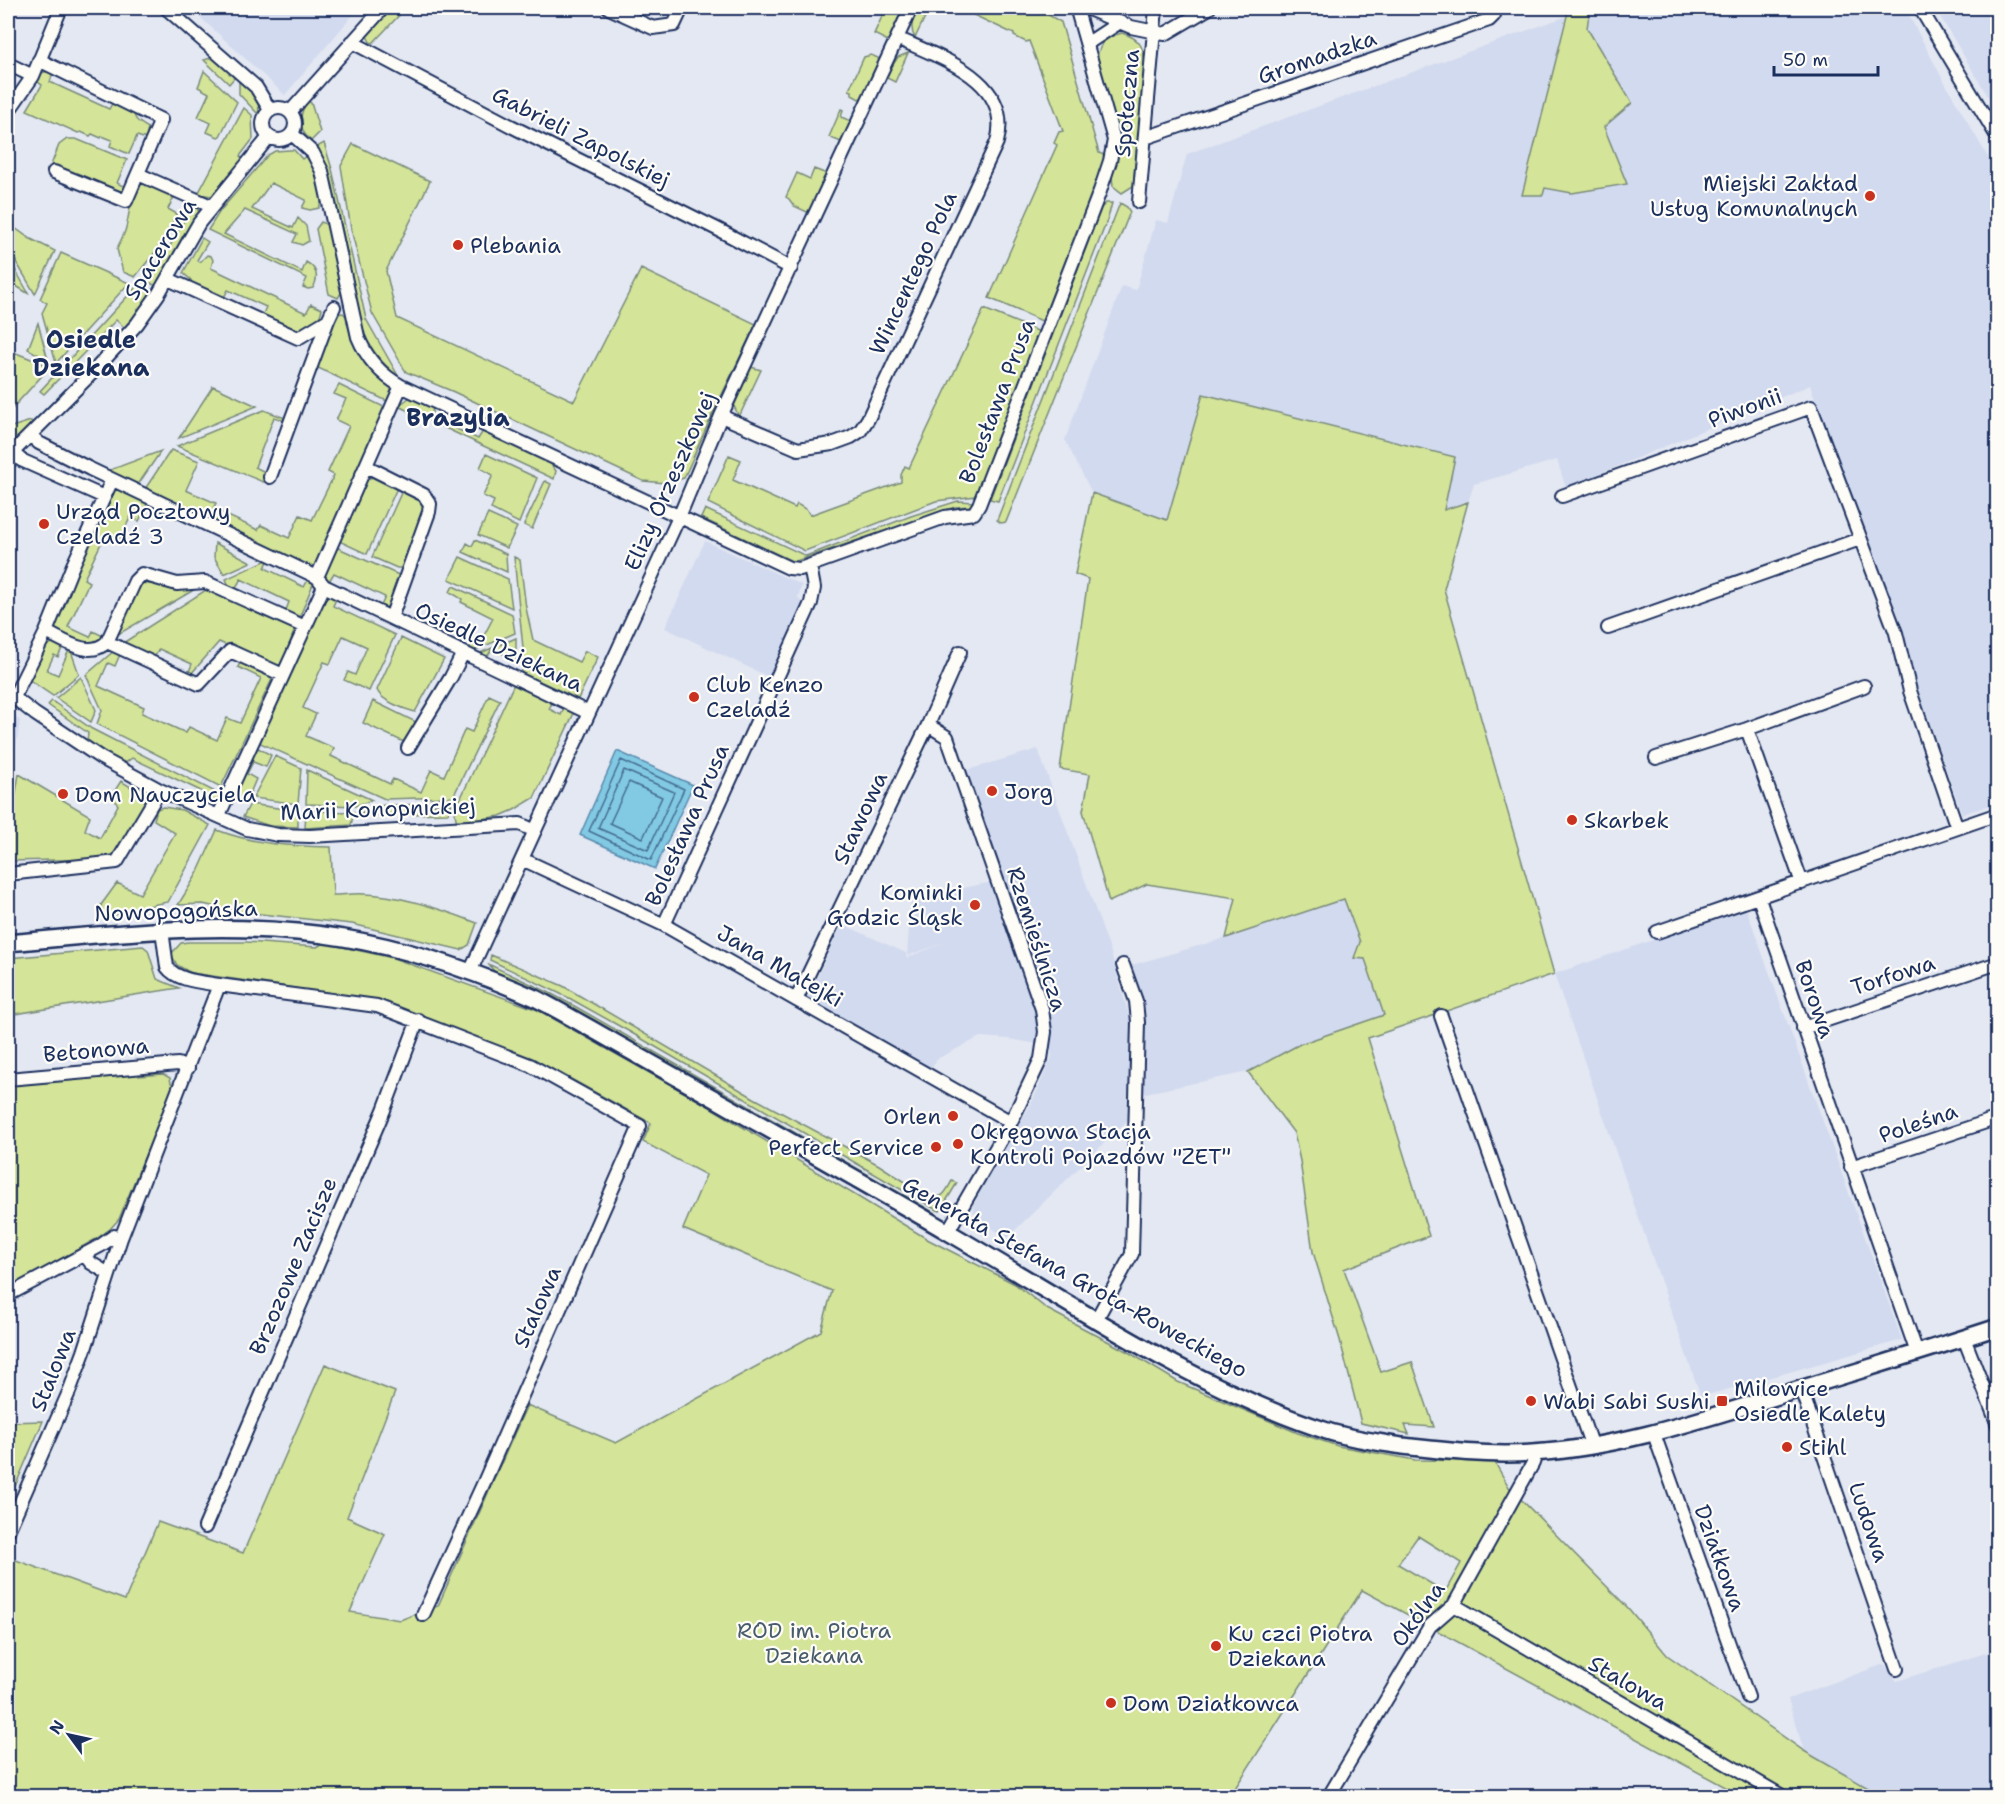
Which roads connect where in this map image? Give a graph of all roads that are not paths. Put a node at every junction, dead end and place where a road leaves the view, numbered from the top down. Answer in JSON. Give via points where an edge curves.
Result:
{"nodes":[{"id":1,"x":61,"y":8,"type":"edge"},
{"id":2,"x":166,"y":8,"type":"edge"},
{"id":3,"x":383,"y":8,"type":"edge"},
{"id":4,"x":609,"y":8,"type":"edge"},
{"id":5,"x":682,"y":8,"type":"edge"},
{"id":6,"x":911,"y":8,"type":"edge"},
{"id":7,"x":1081,"y":8,"type":"edge"},
{"id":8,"x":1086,"y":8,"type":"edge"},
{"id":9,"x":1156,"y":8,"type":"edge"},
{"id":10,"x":1209,"y":8,"type":"edge"},
{"id":11,"x":1493,"y":8,"type":"edge"},
{"id":12,"x":1920,"y":8,"type":"edge"},
{"id":13,"x":1120,"y":22,"type":"junction"},
{"id":14,"x":1154,"y":32,"type":"junction"},
{"id":15,"x":897,"y":38,"type":"junction"},
{"id":16,"x":352,"y":42,"type":"junction"},
{"id":17,"x":1088,"y":43,"type":"junction"},
{"id":18,"x":39,"y":60,"type":"junction"},
{"id":19,"x":8,"y":64,"type":"edge"},
{"id":20,"x":33,"y":76,"type":"junction"},
{"id":21,"x":8,"y":110,"type":"edge"},
{"id":22,"x":270,"y":110,"type":"junction"},
{"id":23,"x":290,"y":112,"type":"junction"},
{"id":24,"x":292,"y":134,"type":"junction"},
{"id":25,"x":269,"y":137,"type":"junction"},
{"id":26,"x":1145,"y":138,"type":"junction"},
{"id":27,"x":1998,"y":138,"type":"edge"},
{"id":28,"x":54,"y":172,"type":"dead end"},
{"id":29,"x":138,"y":174,"type":"junction"},
{"id":30,"x":1139,"y":202,"type":"dead end"},
{"id":31,"x":212,"y":206,"type":"junction"},
{"id":32,"x":791,"y":268,"type":"junction"},
{"id":33,"x":168,"y":279,"type":"junction"},
{"id":34,"x":334,"y":307,"type":"dead end"},
{"id":35,"x":328,"y":320,"type":"junction"},
{"id":36,"x":401,"y":386,"type":"junction"},
{"id":37,"x":721,"y":416,"type":"junction"},
{"id":38,"x":30,"y":435,"type":"junction"},
{"id":39,"x":10,"y":454,"type":"edge"},
{"id":40,"x":366,"y":466,"type":"junction"},
{"id":41,"x":270,"y":477,"type":"dead end"},
{"id":42,"x":112,"y":480,"type":"junction"},
{"id":43,"x":1562,"y":496,"type":"dead end"},
{"id":44,"x":104,"y":497,"type":"junction"},
{"id":45,"x":679,"y":517,"type":"junction"},
{"id":46,"x":1860,"y":539,"type":"junction"},
{"id":47,"x":810,"y":566,"type":"junction"},
{"id":48,"x":320,"y":582,"type":"junction"},
{"id":49,"x":391,"y":618,"type":"junction"},
{"id":50,"x":305,"y":627,"type":"junction"},
{"id":51,"x":1608,"y":628,"type":"dead end"},
{"id":52,"x":46,"y":632,"type":"junction"},
{"id":53,"x":106,"y":642,"type":"junction"},
{"id":54,"x":960,"y":652,"type":"dead end"},
{"id":55,"x":463,"y":653,"type":"junction"},
{"id":56,"x":283,"y":675,"type":"junction"},
{"id":57,"x":1864,"y":686,"type":"dead end"},
{"id":58,"x":11,"y":695,"type":"edge"},
{"id":59,"x":589,"y":713,"type":"junction"},
{"id":60,"x":928,"y":725,"type":"junction"},
{"id":61,"x":1747,"y":729,"type":"junction"},
{"id":62,"x":408,"y":748,"type":"dead end"},
{"id":63,"x":1656,"y":758,"type":"dead end"},
{"id":64,"x":160,"y":790,"type":"junction"},
{"id":65,"x":1998,"y":814,"type":"edge"},
{"id":66,"x":219,"y":815,"type":"junction"},
{"id":67,"x":1957,"y":828,"type":"junction"},
{"id":68,"x":535,"y":831,"type":"junction"},
{"id":69,"x":522,"y":859,"type":"junction"},
{"id":70,"x":8,"y":874,"type":"edge"},
{"id":71,"x":1802,"y":883,"type":"junction"},
{"id":72,"x":1759,"y":898,"type":"junction"},
{"id":73,"x":664,"y":925,"type":"junction"},
{"id":74,"x":162,"y":930,"type":"junction"},
{"id":75,"x":1657,"y":932,"type":"dead end"},
{"id":76,"x":346,"y":938,"type":"joint"},
{"id":77,"x":8,"y":943,"type":"edge"},
{"id":78,"x":1998,"y":963,"type":"edge"},
{"id":79,"x":1123,"y":965,"type":"dead end"},
{"id":80,"x":470,"y":972,"type":"junction"},
{"id":81,"x":219,"y":985,"type":"junction"},
{"id":82,"x":796,"y":1000,"type":"junction"},
{"id":83,"x":1441,"y":1016,"type":"dead end"},
{"id":84,"x":418,"y":1020,"type":"junction"},
{"id":85,"x":1803,"y":1028,"type":"junction"},
{"id":86,"x":188,"y":1068,"type":"junction"},
{"id":87,"x":8,"y":1079,"type":"edge"},
{"id":88,"x":1998,"y":1118,"type":"edge"},
{"id":89,"x":1011,"y":1122,"type":"junction"},
{"id":90,"x":1851,"y":1167,"type":"junction"},
{"id":91,"x":948,"y":1231,"type":"junction"},
{"id":92,"x":121,"y":1238,"type":"junction"},
{"id":93,"x":84,"y":1254,"type":"junction"},
{"id":94,"x":109,"y":1274,"type":"junction"},
{"id":95,"x":8,"y":1295,"type":"edge"},
{"id":96,"x":1096,"y":1320,"type":"junction"},
{"id":97,"x":1998,"y":1327,"type":"edge"},
{"id":98,"x":1964,"y":1338,"type":"junction"},
{"id":99,"x":1917,"y":1353,"type":"junction"},
{"id":100,"x":1801,"y":1389,"type":"junction"},
{"id":101,"x":1998,"y":1425,"type":"edge"},
{"id":102,"x":1653,"y":1434,"type":"junction"},
{"id":103,"x":1592,"y":1447,"type":"junction"},
{"id":104,"x":1536,"y":1453,"type":"junction"},
{"id":105,"x":205,"y":1527,"type":"dead end"},
{"id":106,"x":8,"y":1531,"type":"edge"},
{"id":107,"x":1454,"y":1605,"type":"junction"},
{"id":108,"x":423,"y":1615,"type":"dead end"},
{"id":109,"x":1897,"y":1669,"type":"dead end"},
{"id":110,"x":1748,"y":1697,"type":"dead end"},
{"id":111,"x":1329,"y":1797,"type":"edge"},
{"id":112,"x":1782,"y":1797,"type":"edge"}],
"edges":[{"from":1,"to":18,"type":"street"},
{"from":2,"to":22,"type":"street","via":[[252,83]]},
{"from":3,"to":16,"type":"street"},
{"from":4,"to":5,"type":"street","via":[[652,28],[674,25]]},
{"from":6,"to":15,"type":"street","name":"Elizy Orzeszkowej"},
{"from":7,"to":17,"type":"street","name":"Bolesława Prusa","via":[[1078,14]]},
{"from":8,"to":13,"type":"street"},
{"from":9,"to":14,"type":"street","name":"Społeczna"},
{"from":10,"to":14,"type":"street","via":[[1164,34]]},
{"from":11,"to":26,"type":"street","name":"Gromadzka","via":[[1494,15],[1489,20]]},
{"from":12,"to":27,"type":"street"},
{"from":13,"to":14,"type":"street"},
{"from":13,"to":17,"type":"street"},
{"from":14,"to":26,"type":"street","name":"Społeczna"},
{"from":15,"to":32,"type":"street","name":"Elizy Orzeszkowej"},
{"from":15,"to":37,"type":"street","name":"Wincentego Pola","via":[[952,63],[988,89],[1000,132],[997,142],[860,431],[843,440],[798,449]]},
{"from":16,"to":23,"type":"street"},
{"from":16,"to":32,"type":"street","name":"Gabrieli Zapolskiej"},
{"from":17,"to":47,"type":"street","name":"Bolesława Prusa","via":[[1114,140],[1110,161],[979,505],[974,513],[945,518]]},
{"from":18,"to":20,"type":"street"},
{"from":18,"to":29,"type":"street","via":[[161,120]]},
{"from":19,"to":20,"type":"street"},
{"from":20,"to":21,"type":"street"},
{"from":22,"to":23,"type":"street"},
{"from":22,"to":25,"type":"street","via":[[262,124]]},
{"from":23,"to":24,"type":"street","via":[[295,123]]},
{"from":24,"to":25,"type":"street","via":[[281,141]]},
{"from":24,"to":36,"type":"street","via":[[313,153],[322,171],[362,346],[378,370]]},
{"from":25,"to":31,"type":"street","name":"Spacerowa"},
{"from":26,"to":30,"type":"street","name":"Społeczna"},
{"from":28,"to":29,"type":"street","via":[[126,201]]},
{"from":29,"to":31,"type":"street"},
{"from":31,"to":33,"type":"street","name":"Spacerowa"},
{"from":32,"to":37,"type":"street","name":"Elizy Orzeszkowej"},
{"from":33,"to":35,"type":"street","via":[[298,339]]},
{"from":33,"to":38,"type":"street","name":"Spacerowa","via":[[124,340]]},
{"from":34,"to":35,"type":"street"},
{"from":35,"to":41,"type":"street"},
{"from":36,"to":40,"type":"street"},
{"from":36,"to":45,"type":"street"},
{"from":37,"to":45,"type":"street","name":"Elizy Orzeszkowej"},
{"from":38,"to":39,"type":"street","name":"Spacerowa"},
{"from":38,"to":42,"type":"street","name":"Osiedle Dziekana"},
{"from":39,"to":44,"type":"street"},
{"from":40,"to":48,"type":"street"},
{"from":40,"to":49,"type":"street","name":"Osiedle Dziekana","via":[[424,495],[430,504]]},
{"from":42,"to":44,"type":"street"},
{"from":42,"to":48,"type":"street","name":"Osiedle Dziekana"},
{"from":43,"to":46,"type":"street","name":"Piwonii","via":[[1811,407]]},
{"from":44,"to":52,"type":"street"},
{"from":45,"to":47,"type":"street","via":[[789,568]]},
{"from":45,"to":59,"type":"street","name":"Elizy Orzeszkowej"},
{"from":46,"to":51,"type":"street"},
{"from":46,"to":67,"type":"street","name":"Piwonii","via":[[1896,633],[1910,691]]},
{"from":47,"to":73,"type":"street","name":"Bolesława Prusa","via":[[814,588],[811,603]]},
{"from":48,"to":49,"type":"street","name":"Osiedle Dziekana"},
{"from":48,"to":50,"type":"street"},
{"from":49,"to":55,"type":"street","name":"Osiedle Dziekana"},
{"from":50,"to":53,"type":"street","via":[[205,582],[177,584],[142,574]]},
{"from":50,"to":56,"type":"street"},
{"from":52,"to":53,"type":"street","via":[[89,651]]},
{"from":52,"to":58,"type":"street"},
{"from":53,"to":56,"type":"street","via":[[198,684],[230,651]]},
{"from":54,"to":60,"type":"street","name":"Stawowa"},
{"from":55,"to":59,"type":"street","name":"Osiedle Dziekana"},
{"from":55,"to":62,"type":"street"},
{"from":56,"to":66,"type":"street"},
{"from":57,"to":61,"type":"street"},
{"from":58,"to":64,"type":"street","name":"Marii Konopnickiej","via":[[101,758]]},
{"from":59,"to":68,"type":"street","name":"Elizy Orzeszkowej"},
{"from":60,"to":82,"type":"street","name":"Stawowa"},
{"from":60,"to":89,"type":"street","name":"Rzemieślnicza","via":[[947,737],[1042,1010],[1045,1032],[1041,1059]]},
{"from":61,"to":63,"type":"street"},
{"from":61,"to":71,"type":"street"},
{"from":64,"to":66,"type":"street","name":"Marii Konopnickiej"},
{"from":64,"to":70,"type":"street","via":[[117,862]]},
{"from":65,"to":67,"type":"street"},
{"from":66,"to":68,"type":"street","name":"Marii Konopnickiej","via":[[247,829],[278,835],[520,824]]},
{"from":67,"to":71,"type":"street"},
{"from":68,"to":69,"type":"street","name":"Elizy Orzeszkowej"},
{"from":69,"to":73,"type":"street","name":"Jana Matejki"},
{"from":69,"to":80,"type":"street","name":"Elizy Orzeszkowej"},
{"from":71,"to":72,"type":"street"},
{"from":72,"to":75,"type":"street"},
{"from":72,"to":85,"type":"street","name":"Borowa"},
{"from":73,"to":82,"type":"street","name":"Jana Matejki"},
{"from":74,"to":76,"type":"street","name":"Nowopogońska","via":[[259,929]]},
{"from":74,"to":77,"type":"street","name":"Nowopogońska"},
{"from":74,"to":81,"type":"street","via":[[166,967],[170,971]]},
{"from":76,"to":80,"type":"street","name":"Generała Stefana Grota-Roweckiego"},
{"from":78,"to":85,"type":"street","name":"Torfowa"},
{"from":79,"to":96,"type":"street","via":[[1136,1000],[1138,1022],[1132,1254]]},
{"from":80,"to":91,"type":"street","name":"Generała Stefana Grota-Roweckiego","via":[[536,999],[595,1030]]},
{"from":81,"to":84,"type":"street","via":[[377,1006]]},
{"from":81,"to":86,"type":"street","name":"Stalowa"},
{"from":82,"to":89,"type":"street","name":"Jana Matejki"},
{"from":83,"to":103,"type":"street"},
{"from":84,"to":105,"type":"street","name":"Brzozowe Zacisze","via":[[384,1110]]},
{"from":84,"to":108,"type":"street","name":"Stalowa","via":[[535,1068],[640,1126]]},
{"from":85,"to":90,"type":"street","name":"Borowa"},
{"from":86,"to":87,"type":"street","name":"Betonowa","via":[[177,1064]]},
{"from":86,"to":92,"type":"street","name":"Stalowa"},
{"from":88,"to":90,"type":"street","name":"Poleśna"},
{"from":89,"to":91,"type":"street","name":"Rzemieślnicza"},
{"from":90,"to":99,"type":"street","name":"Borowa"},
{"from":91,"to":96,"type":"street","name":"Generała Stefana Grota-Roweckiego"},
{"from":92,"to":93,"type":"street","via":[[114,1236]]},
{"from":92,"to":94,"type":"street","name":"Stalowa"},
{"from":93,"to":94,"type":"street"},
{"from":93,"to":95,"type":"street"},
{"from":94,"to":106,"type":"street","name":"Stalowa","via":[[69,1392]]},
{"from":96,"to":104,"type":"street","name":"Generała Stefana Grota-Roweckiego","via":[[1233,1394],[1331,1432],[1367,1441],[1453,1452]]},
{"from":97,"to":98,"type":"street","name":"Generała Stefana Grota-Roweckiego"},
{"from":98,"to":99,"type":"street","name":"Generała Stefana Grota-Roweckiego"},
{"from":98,"to":101,"type":"street"},
{"from":99,"to":100,"type":"street","name":"Generała Stefana Grota-Roweckiego"},
{"from":100,"to":102,"type":"street","name":"Generała Stefana Grota-Roweckiego"},
{"from":100,"to":109,"type":"street","name":"Ludowa"},
{"from":102,"to":103,"type":"street","name":"Generała Stefana Grota-Roweckiego"},
{"from":102,"to":110,"type":"street","name":"Działkowa"},
{"from":103,"to":104,"type":"street","name":"Generała Stefana Grota-Roweckiego"},
{"from":104,"to":107,"type":"street","name":"Okólna"},
{"from":107,"to":111,"type":"street","name":"Okólna","via":[[1430,1626]]},
{"from":107,"to":112,"type":"street","name":"Stalowa"}]}
